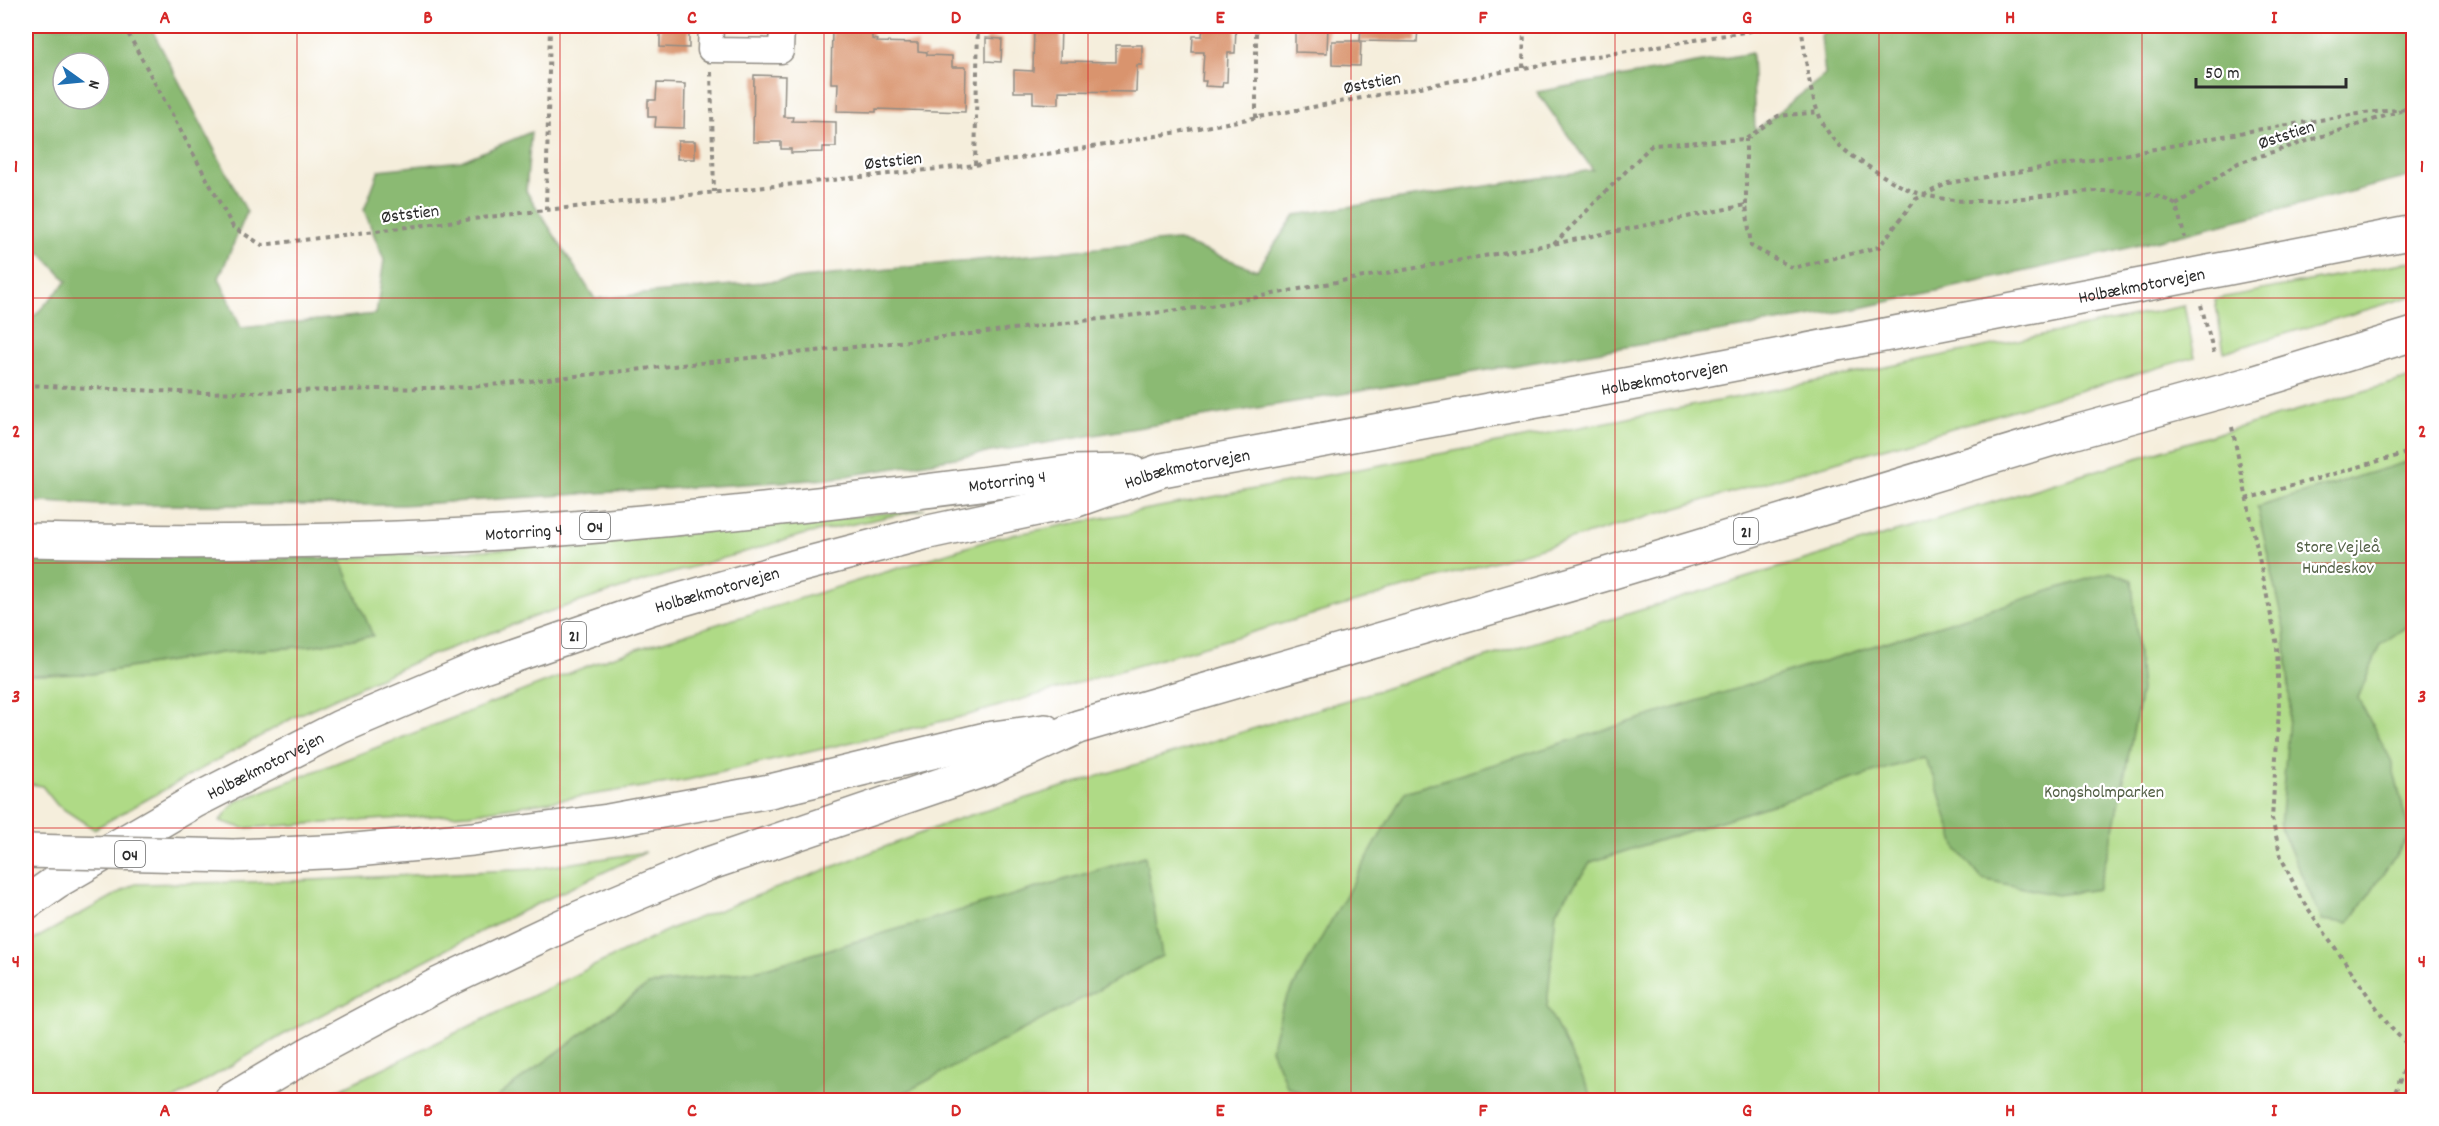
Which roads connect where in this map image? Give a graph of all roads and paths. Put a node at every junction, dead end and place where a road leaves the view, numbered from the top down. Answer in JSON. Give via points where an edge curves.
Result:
{"nodes":[{"id":1,"x":124,"y":26,"type":"edge"},
{"id":2,"x":550,"y":26,"type":"edge"},
{"id":3,"x":711,"y":26,"type":"edge"},
{"id":4,"x":782,"y":26,"type":"edge"},
{"id":5,"x":978,"y":26,"type":"edge"},
{"id":6,"x":1256,"y":26,"type":"edge"},
{"id":7,"x":1524,"y":26,"type":"edge"},
{"id":8,"x":1781,"y":26,"type":"edge"},
{"id":9,"x":1802,"y":26,"type":"edge"},
{"id":10,"x":710,"y":50,"type":"junction"},
{"id":11,"x":1523,"y":68,"type":"junction"},
{"id":12,"x":2411,"y":108,"type":"edge"},
{"id":13,"x":1819,"y":112,"type":"junction"},
{"id":14,"x":1256,"y":118,"type":"junction"},
{"id":15,"x":1746,"y":139,"type":"junction"},
{"id":16,"x":975,"y":165,"type":"junction"},
{"id":17,"x":714,"y":192,"type":"junction"},
{"id":18,"x":1922,"y":195,"type":"junction"},
{"id":19,"x":1746,"y":205,"type":"junction"},
{"id":20,"x":2176,"y":205,"type":"junction"},
{"id":21,"x":546,"y":210,"type":"junction"},
{"id":22,"x":2414,"y":232,"type":"edge"},
{"id":23,"x":2185,"y":238,"type":"dead end"},
{"id":24,"x":1553,"y":244,"type":"junction"},
{"id":25,"x":2200,"y":305,"type":"dead end"},
{"id":26,"x":2414,"y":334,"type":"edge"},
{"id":27,"x":2215,"y":357,"type":"dead end"},
{"id":28,"x":26,"y":385,"type":"edge"},
{"id":29,"x":2232,"y":427,"type":"dead end"},
{"id":30,"x":2414,"y":451,"type":"edge"},
{"id":31,"x":1162,"y":470,"type":"junction"},
{"id":32,"x":2246,"y":499,"type":"junction"},
{"id":33,"x":26,"y":540,"type":"edge"},
{"id":34,"x":1078,"y":727,"type":"junction"},
{"id":35,"x":26,"y":851,"type":"edge"},
{"id":36,"x":26,"y":903,"type":"edge"},
{"id":37,"x":2414,"y":1045,"type":"edge"},
{"id":38,"x":2412,"y":1051,"type":"edge"},
{"id":39,"x":231,"y":1101,"type":"edge"},
{"id":40,"x":2392,"y":1101,"type":"edge"}],
"edges":[{"from":1,"to":21,"type":"path","name":"Øststien","via":[[233,227],[262,245]]},
{"from":2,"to":21,"type":"path"},
{"from":3,"to":10,"type":"street"},
{"from":4,"to":10,"type":"street","via":[[781,51]]},
{"from":5,"to":16,"type":"path"},
{"from":6,"to":14,"type":"path"},
{"from":7,"to":11,"type":"path"},
{"from":8,"to":11,"type":"path","name":"Øststien"},
{"from":9,"to":13,"type":"path","via":[[1810,85]]},
{"from":10,"to":17,"type":"path"},
{"from":11,"to":14,"type":"path","name":"Øststien"},
{"from":12,"to":18,"type":"path","via":[[2364,112],[1948,183]]},
{"from":12,"to":20,"type":"path","name":"Øststien","via":[[2238,163]]},
{"from":13,"to":15,"type":"path","via":[[1778,116]]},
{"from":13,"to":18,"type":"path","via":[[1835,141],[1859,161]]},
{"from":14,"to":16,"type":"path","name":"Øststien"},
{"from":15,"to":19,"type":"path"},
{"from":15,"to":24,"type":"path","via":[[1652,145]]},
{"from":16,"to":17,"type":"path","name":"Øststien"},
{"from":17,"to":21,"type":"path","name":"Øststien"},
{"from":18,"to":19,"type":"path","via":[[1879,247],[1793,268],[1751,246]]},
{"from":18,"to":20,"type":"path","via":[[1981,200],[2091,191],[2146,192]]},
{"from":19,"to":24,"type":"path"},
{"from":20,"to":23,"type":"path"},
{"from":22,"to":31,"type":"highway","name":"Holbækmotorvejen","number":"21","via":[[1673,376]]},
{"from":24,"to":28,"type":"path","via":[[1205,307],[471,387],[201,393]]},
{"from":25,"to":27,"type":"path"},
{"from":26,"to":34,"type":"highway","number":"21"},
{"from":29,"to":32,"type":"path"},
{"from":30,"to":32,"type":"path"},
{"from":31,"to":33,"type":"highway","name":"Motorring 4","number":"O4","via":[[1071,472],[641,522],[459,535],[263,542]]},
{"from":31,"to":36,"type":"highway","name":"Holbækmotorvejen","number":"21","via":[[1074,501],[924,533],[662,605],[481,667],[340,727],[195,801]]},
{"from":32,"to":38,"type":"path","via":[[2277,645],[2279,708],[2272,819],[2281,858],[2300,897],[2390,1027]]},
{"from":34,"to":35,"type":"highway","number":"O4","bridge":true,"via":[[986,739],[770,791],[608,821],[472,839],[234,856]]},
{"from":34,"to":39,"type":"highway","number":"21","via":[[987,769],[705,865],[580,917],[436,984]]},
{"from":37,"to":38,"type":"path"},
{"from":38,"to":40,"type":"path"}]}
